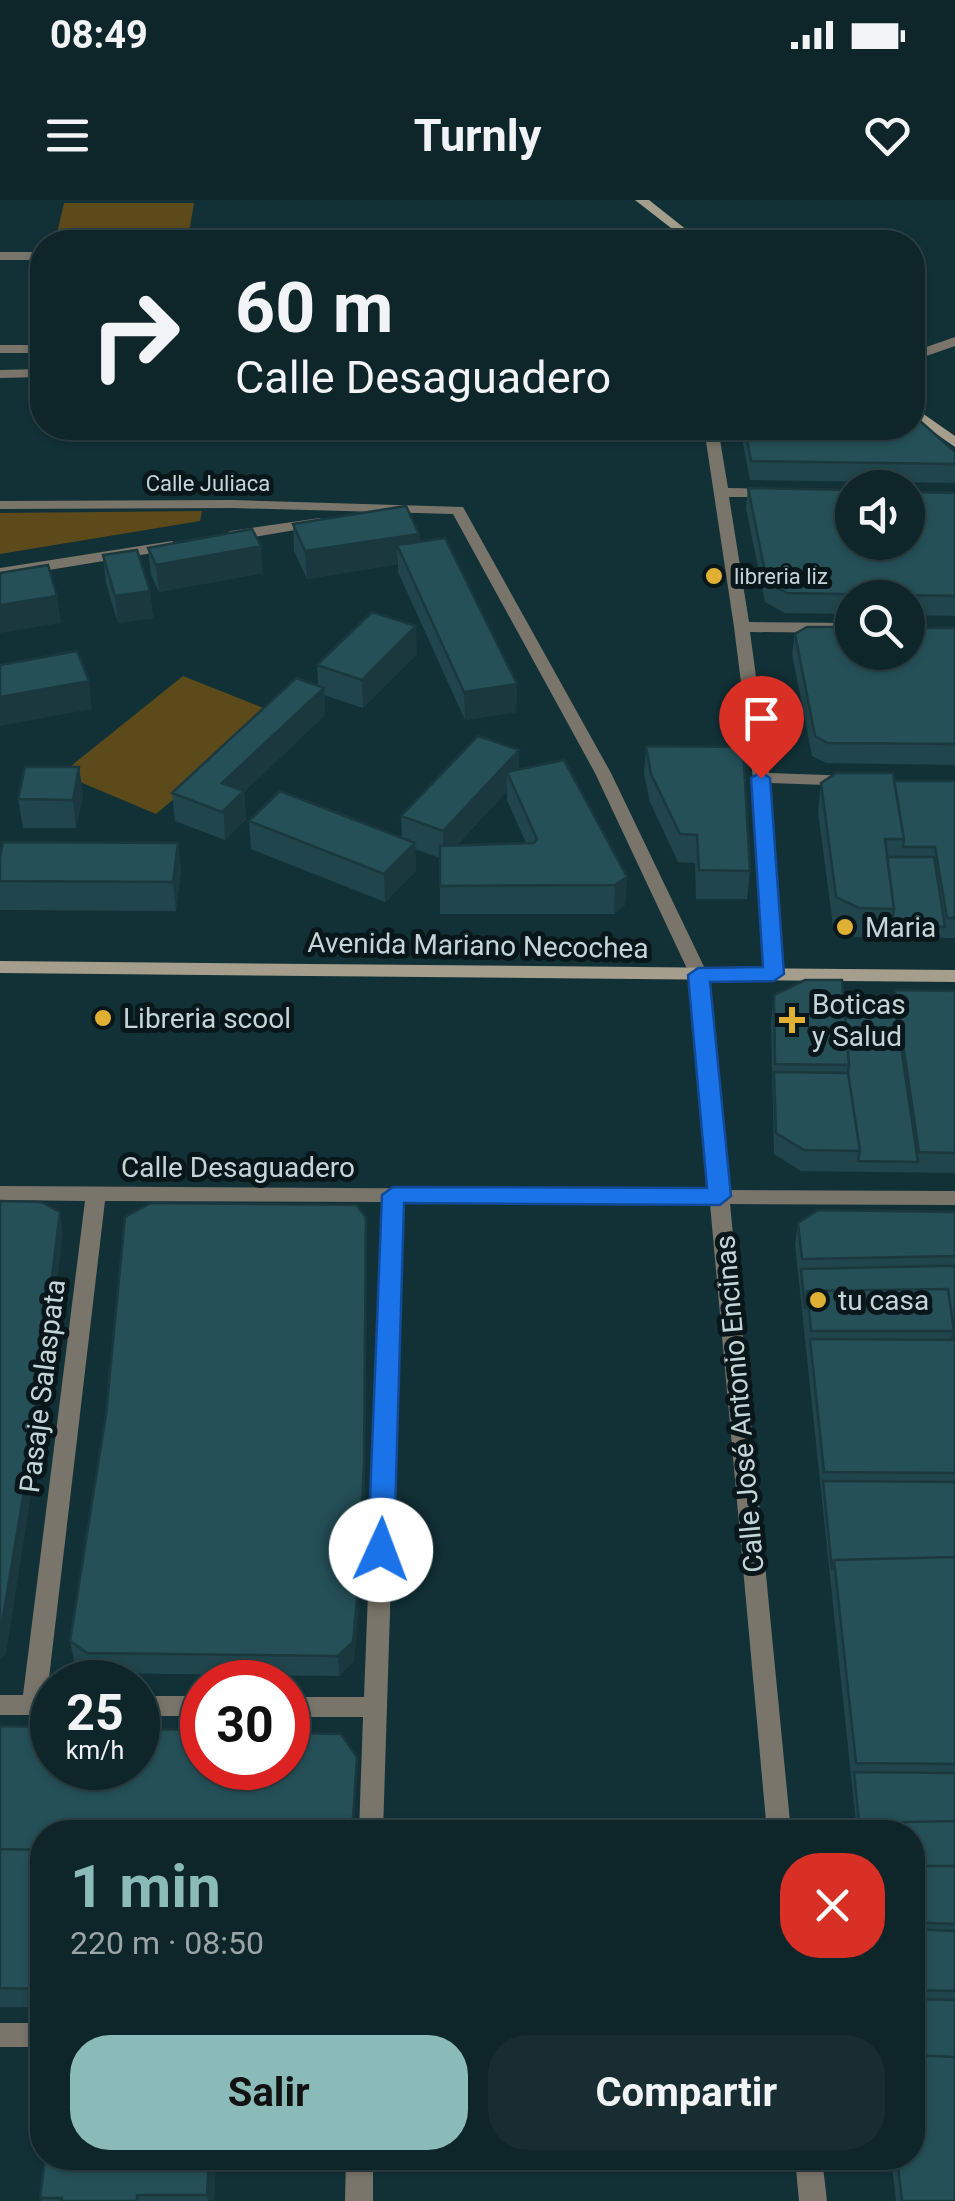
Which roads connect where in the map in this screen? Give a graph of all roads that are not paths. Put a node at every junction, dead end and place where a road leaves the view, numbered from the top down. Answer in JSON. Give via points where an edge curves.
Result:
{"nodes":[{"id":1,"x":641,"y":200,"type":"edge"},
{"id":2,"x":680,"y":230,"type":"edge"},
{"id":3,"x":0,"y":256,"type":"edge"},
{"id":4,"x":30,"y":256,"type":"edge"},
{"id":5,"x":955,"y":341,"type":"edge"},
{"id":6,"x":0,"y":349,"type":"edge"},
{"id":7,"x":30,"y":349,"type":"edge"},
{"id":8,"x":925,"y":352,"type":"edge"},
{"id":9,"x":30,"y":373,"type":"edge"},
{"id":10,"x":0,"y":374,"type":"edge"},
{"id":11,"x":925,"y":420,"type":"edge"},
{"id":12,"x":713,"y":440,"type":"edge"},
{"id":13,"x":955,"y":443,"type":"edge"},
{"id":14,"x":721,"y":492,"type":"junction"},
{"id":15,"x":796,"y":493,"type":"edge"},
{"id":16,"x":0,"y":506,"type":"edge"},
{"id":17,"x":416,"y":507,"type":"junction"},
{"id":18,"x":208,"y":540,"type":"edge"},
{"id":19,"x":189,"y":543,"type":"edge"},
{"id":20,"x":0,"y":573,"type":"edge"},
{"id":21,"x":742,"y":627,"type":"junction"},
{"id":22,"x":835,"y":628,"type":"edge"},
{"id":23,"x":761,"y":778,"type":"junction"},
{"id":24,"x":877,"y":782,"type":"edge"},
{"id":25,"x":0,"y":966,"type":"edge"},
{"id":26,"x":774,"y":974,"type":"junction"},
{"id":27,"x":698,"y":975,"type":"junction"},
{"id":28,"x":955,"y":976,"type":"edge"},
{"id":29,"x":0,"y":1193,"type":"edge"},
{"id":30,"x":96,"y":1194,"type":"junction"},
{"id":31,"x":393,"y":1195,"type":"junction"},
{"id":32,"x":720,"y":1196,"type":"junction"},
{"id":33,"x":955,"y":1198,"type":"edge"},
{"id":34,"x":48,"y":1660,"type":"edge"},
{"id":35,"x":0,"y":1705,"type":"edge"},
{"id":36,"x":30,"y":1705,"type":"edge"},
{"id":37,"x":310,"y":1707,"type":"edge"},
{"id":38,"x":376,"y":1707,"type":"junction"},
{"id":39,"x":371,"y":1820,"type":"edge"},
{"id":40,"x":778,"y":1820,"type":"edge"},
{"id":41,"x":0,"y":2035,"type":"edge"},
{"id":42,"x":30,"y":2036,"type":"edge"},
{"id":43,"x":359,"y":2170,"type":"edge"},
{"id":44,"x":810,"y":2170,"type":"edge"},
{"id":45,"x":358,"y":2201,"type":"edge"},
{"id":46,"x":813,"y":2201,"type":"edge"}],
"edges":[{"from":1,"to":2,"type":"main road"},
{"from":3,"to":4,"type":"street"},
{"from":5,"to":8,"type":"street"},
{"from":6,"to":7,"type":"street"},
{"from":9,"to":10,"type":"street"},
{"from":11,"to":13,"type":"main road"},
{"from":12,"to":14,"type":"street"},
{"from":14,"to":15,"type":"street"},
{"from":14,"to":21,"type":"street"},
{"from":16,"to":17,"type":"street","name":"Calle Juliaca"},
{"from":17,"to":18,"type":"street"},
{"from":17,"to":27,"type":"street","name":"Calle José Antonio Encinas","via":[[458,510],[603,773]]},
{"from":19,"to":20,"type":"street"},
{"from":21,"to":22,"type":"street"},
{"from":21,"to":23,"type":"street"},
{"from":23,"to":24,"type":"street"},
{"from":23,"to":26,"type":"street"},
{"from":25,"to":27,"type":"main road","name":"Avenida Mariano Necochea"},
{"from":26,"to":27,"type":"main road","name":"Avenida Mariano Necochea"},
{"from":26,"to":28,"type":"main road","name":"Avenida Mariano Necochea"},
{"from":27,"to":32,"type":"street","name":"Calle José Antonio Encinas"},
{"from":29,"to":30,"type":"street","name":"Calle Desaguadero"},
{"from":30,"to":31,"type":"street","name":"Calle Desaguadero"},
{"from":30,"to":34,"type":"street","name":"Pasaje Salaspata"},
{"from":31,"to":32,"type":"street","name":"Calle Desaguadero"},
{"from":31,"to":38,"type":"street"},
{"from":32,"to":33,"type":"street","name":"Calle Desaguadero"},
{"from":32,"to":40,"type":"street","name":"Calle José Antonio Encinas"},
{"from":35,"to":36,"type":"street"},
{"from":37,"to":38,"type":"street"},
{"from":38,"to":39,"type":"street"},
{"from":41,"to":42,"type":"street"},
{"from":43,"to":45,"type":"street"},
{"from":44,"to":46,"type":"street"}]}
